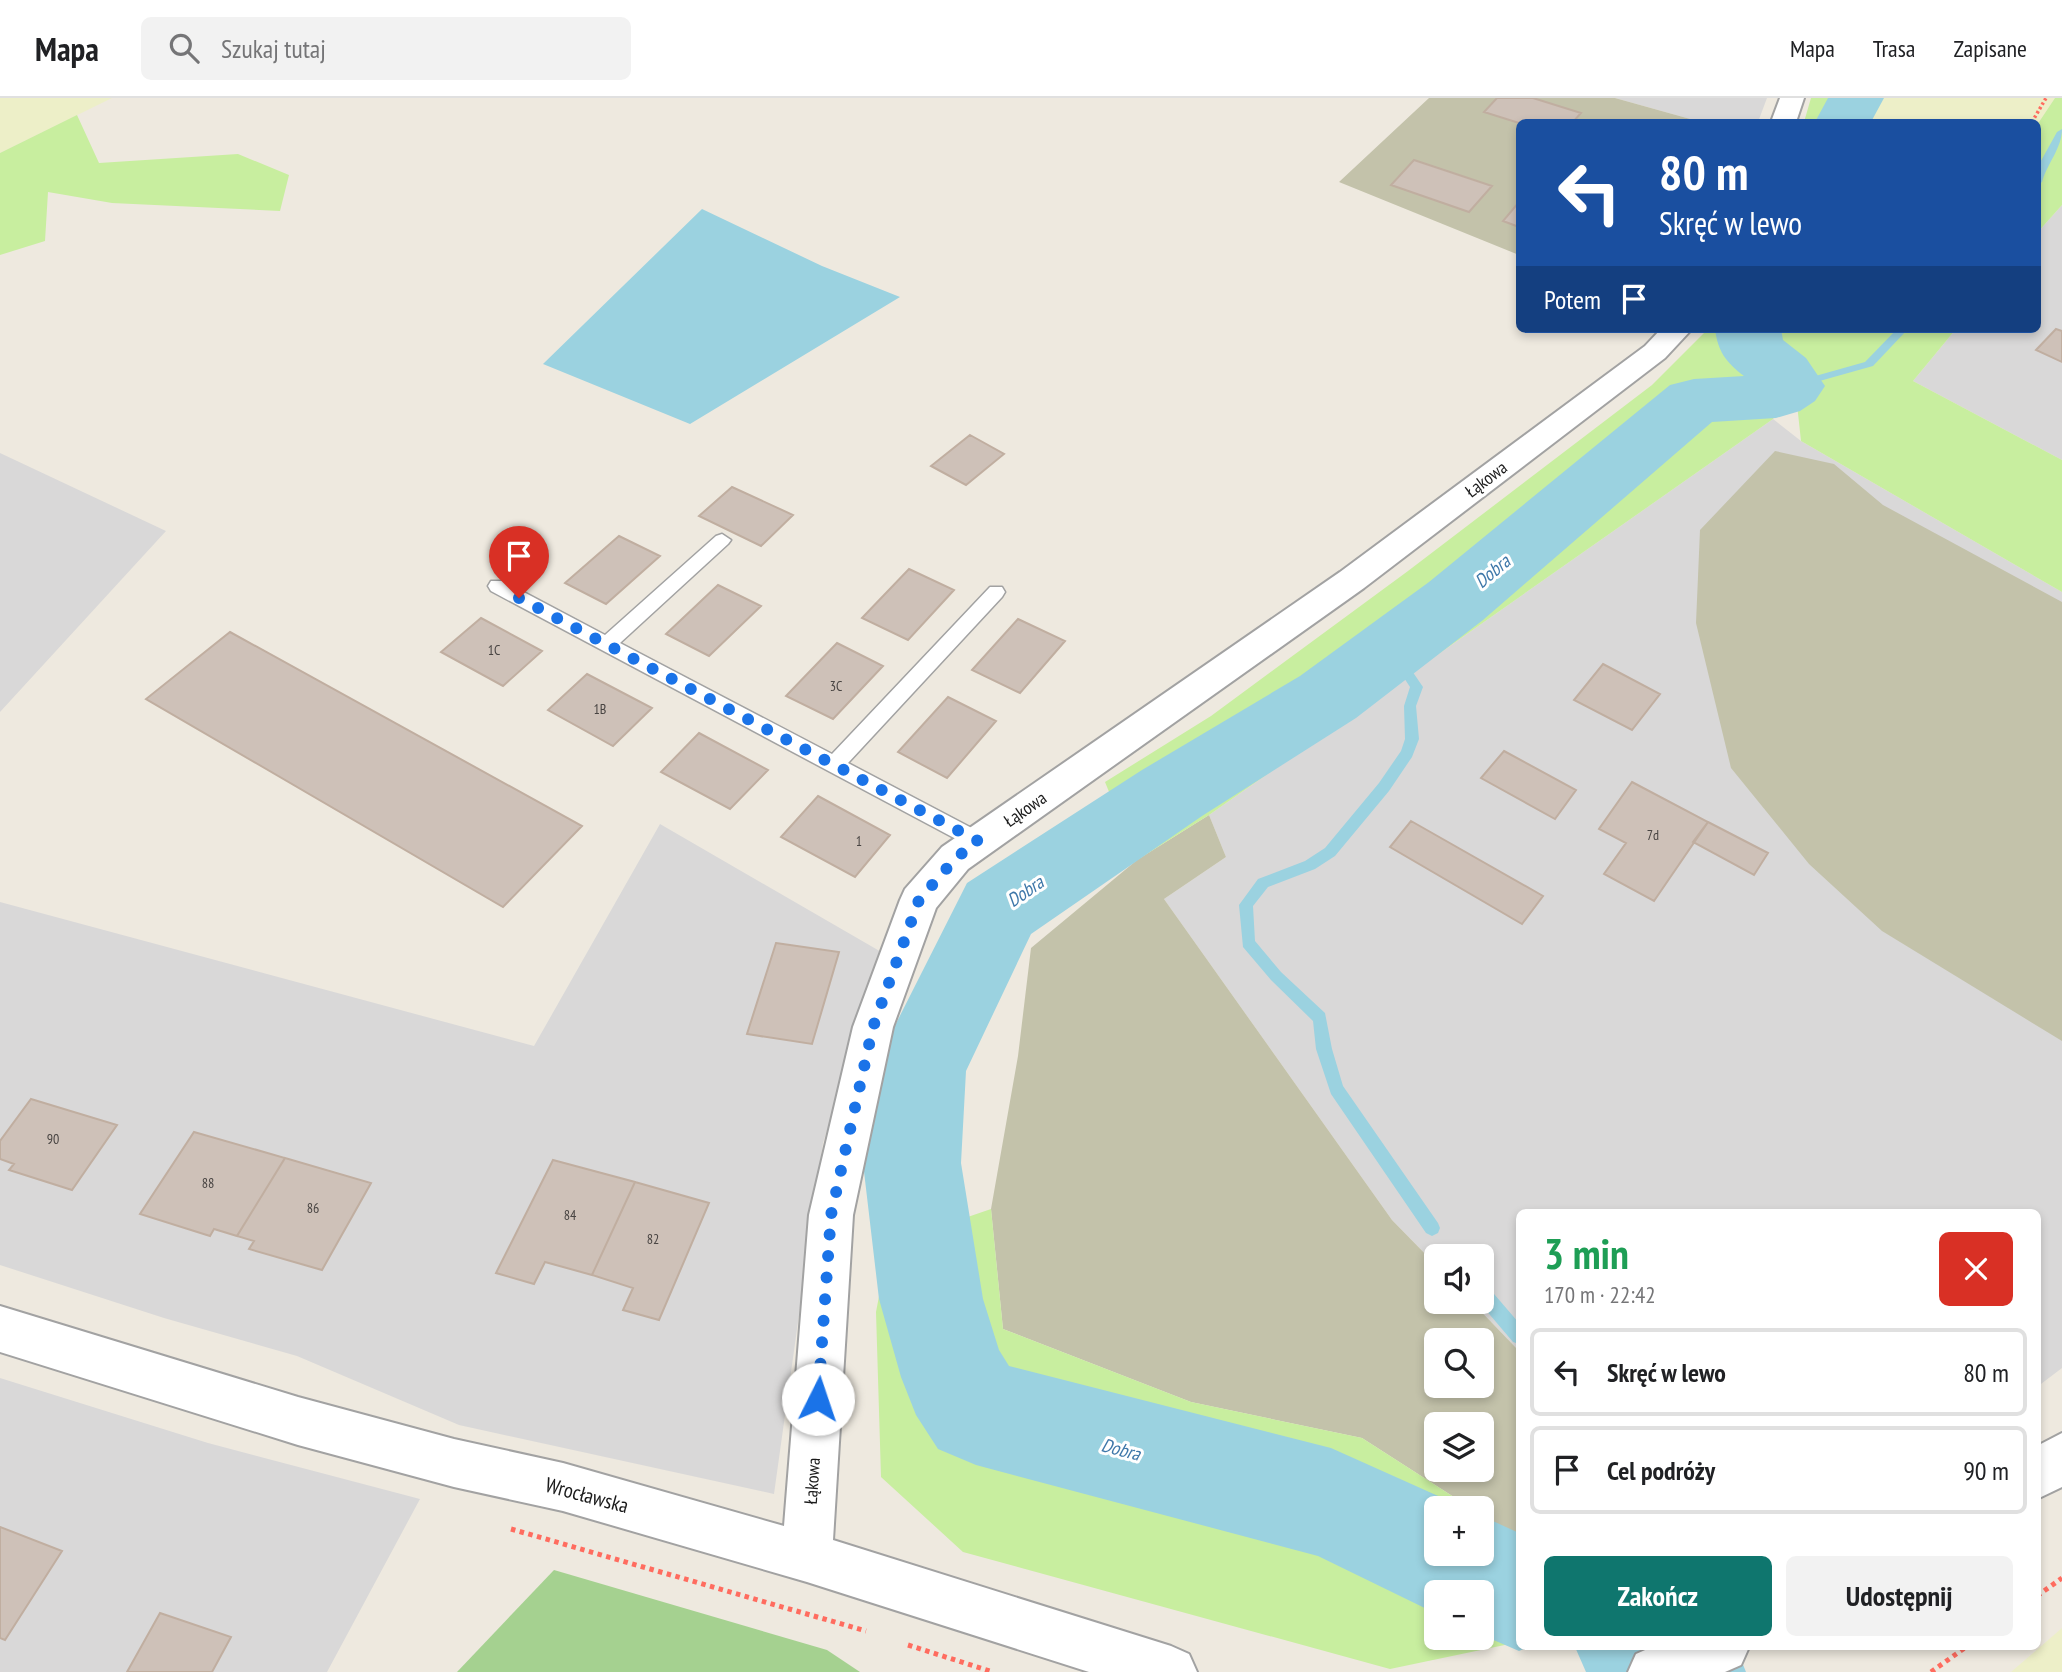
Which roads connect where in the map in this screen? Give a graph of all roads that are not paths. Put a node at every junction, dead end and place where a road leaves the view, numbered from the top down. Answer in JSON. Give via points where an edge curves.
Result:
{"nodes":[{"id":1,"x":1792,"y":98,"type":"edge"},
{"id":2,"x":1785,"y":119,"type":"edge"},
{"id":3,"x":1674,"y":333,"type":"edge"},
{"id":4,"x":722,"y":540,"type":"dead end"},
{"id":5,"x":497,"y":586,"type":"dead end"},
{"id":6,"x":996,"y":592,"type":"dead end"},
{"id":7,"x":607,"y":644,"type":"junction"},
{"id":8,"x":834,"y":765,"type":"junction"},
{"id":9,"x":978,"y":841,"type":"junction"},
{"id":10,"x":0,"y":1329,"type":"edge"},
{"id":11,"x":2062,"y":1457,"type":"edge"},
{"id":12,"x":2041,"y":1472,"type":"edge"},
{"id":13,"x":807,"y":1557,"type":"junction"},
{"id":14,"x":1715,"y":1650,"type":"edge"},
{"id":15,"x":1171,"y":1672,"type":"edge"},
{"id":16,"x":1654,"y":1672,"type":"edge"}],
"edges":[{"from":1,"to":2,"type":"street"},
{"from":3,"to":9,"type":"street","name":"Łąkowa","via":[[1656,352],[1352,580]]},
{"from":4,"to":7,"type":"lane"},
{"from":5,"to":7,"type":"lane"},
{"from":6,"to":8,"type":"lane"},
{"from":7,"to":8,"type":"lane"},
{"from":8,"to":9,"type":"lane"},
{"from":9,"to":13,"type":"street","name":"Łąkowa","via":[[956,858],[919,900],[873,1027],[831,1215]]},
{"from":10,"to":13,"type":"street","name":"Wrocławska","via":[[299,1421],[563,1487]]},
{"from":11,"to":12,"type":"street"},
{"from":13,"to":15,"type":"street","name":"Wrocławska"},
{"from":14,"to":16,"type":"street"}]}
